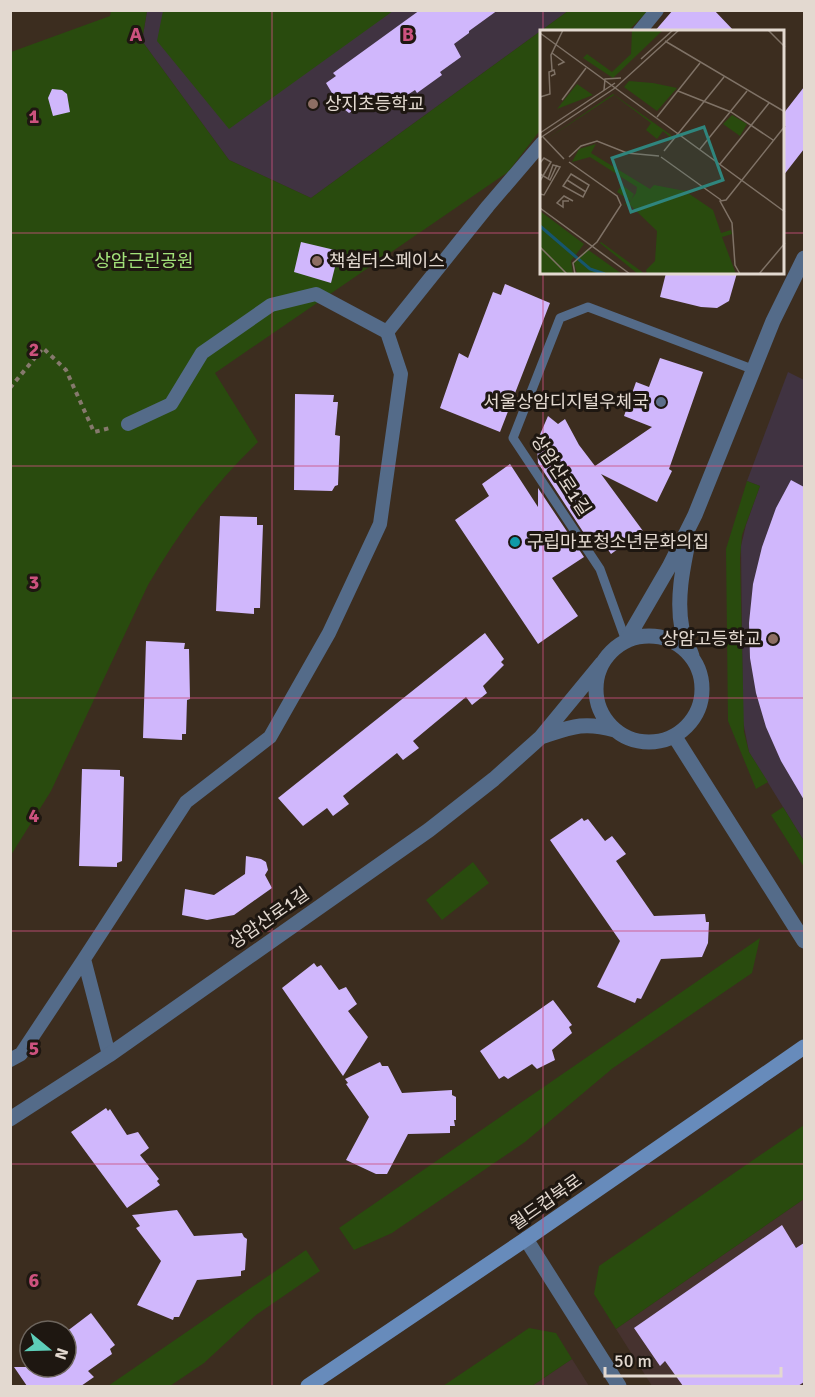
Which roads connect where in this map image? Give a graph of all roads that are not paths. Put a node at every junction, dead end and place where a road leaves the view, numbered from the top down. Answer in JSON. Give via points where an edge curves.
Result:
{"nodes":[{"id":1,"x":657,"y":10,"type":"edge"},
{"id":2,"x":641,"y":30,"type":"edge"},
{"id":3,"x":540,"y":145,"type":"edge"},
{"id":4,"x":804,"y":258,"type":"edge"},
{"id":5,"x":387,"y":332,"type":"junction"},
{"id":6,"x":753,"y":369,"type":"junction"},
{"id":7,"x":128,"y":424,"type":"road end"},
{"id":8,"x":694,"y":515,"type":"junction"},
{"id":9,"x":626,"y":641,"type":"junction"},
{"id":10,"x":693,"y":658,"type":"junction"},
{"id":11,"x":603,"y":663,"type":"junction"},
{"id":12,"x":615,"y":730,"type":"junction"},
{"id":13,"x":675,"y":736,"type":"junction"},
{"id":14,"x":541,"y":737,"type":"junction"},
{"id":15,"x":804,"y":941,"type":"edge"},
{"id":16,"x":84,"y":959,"type":"junction"},
{"id":17,"x":804,"y":1047,"type":"edge"},
{"id":18,"x":109,"y":1055,"type":"junction"},
{"id":19,"x":10,"y":1060,"type":"edge"},
{"id":20,"x":10,"y":1119,"type":"edge"},
{"id":21,"x":526,"y":1239,"type":"junction"},
{"id":22,"x":308,"y":1386,"type":"edge"},
{"id":23,"x":619,"y":1386,"type":"edge"}],
"edges":[{"from":1,"to":2,"type":"street"},
{"from":3,"to":5,"type":"street"},
{"from":4,"to":6,"type":"street"},
{"from":5,"to":7,"type":"street","via":[[316,294],[271,305],[202,353],[171,404]]},
{"from":5,"to":16,"type":"street","via":[[401,374],[380,524],[329,633],[270,737],[186,802]]},
{"from":6,"to":8,"type":"street"},
{"from":6,"to":9,"type":"lane","name":"상암산로1길","via":[[588,307],[560,318],[513,438],[600,569]]},
{"from":8,"to":9,"type":"street"},
{"from":8,"to":10,"type":"street","via":[[682,570],[680,604],[682,629]]},
{"from":9,"to":10,"type":"street","via":[[660,636],[677,643]]},
{"from":9,"to":11,"type":"street","via":[[611,651]]},
{"from":10,"to":13,"type":"street","via":[[701,677],[702,696],[697,714]]},
{"from":11,"to":12,"type":"street","via":[[596,685],[598,704]]},
{"from":11,"to":14,"type":"street","name":"상암산로1길"},
{"from":12,"to":13,"type":"street","via":[[630,739],[655,742]]},
{"from":12,"to":14,"type":"street","via":[[595,724]]},
{"from":13,"to":15,"type":"street"},
{"from":14,"to":18,"type":"street","name":"상암산로1길","via":[[429,830]]},
{"from":16,"to":18,"type":"street"},
{"from":16,"to":19,"type":"street","via":[[21,1054]]},
{"from":17,"to":21,"type":"main road","name":"월드컵북로"},
{"from":18,"to":20,"type":"street","name":"상암산로1길"},
{"from":21,"to":22,"type":"main road","name":"월드컵북로"},
{"from":21,"to":23,"type":"street"}]}
